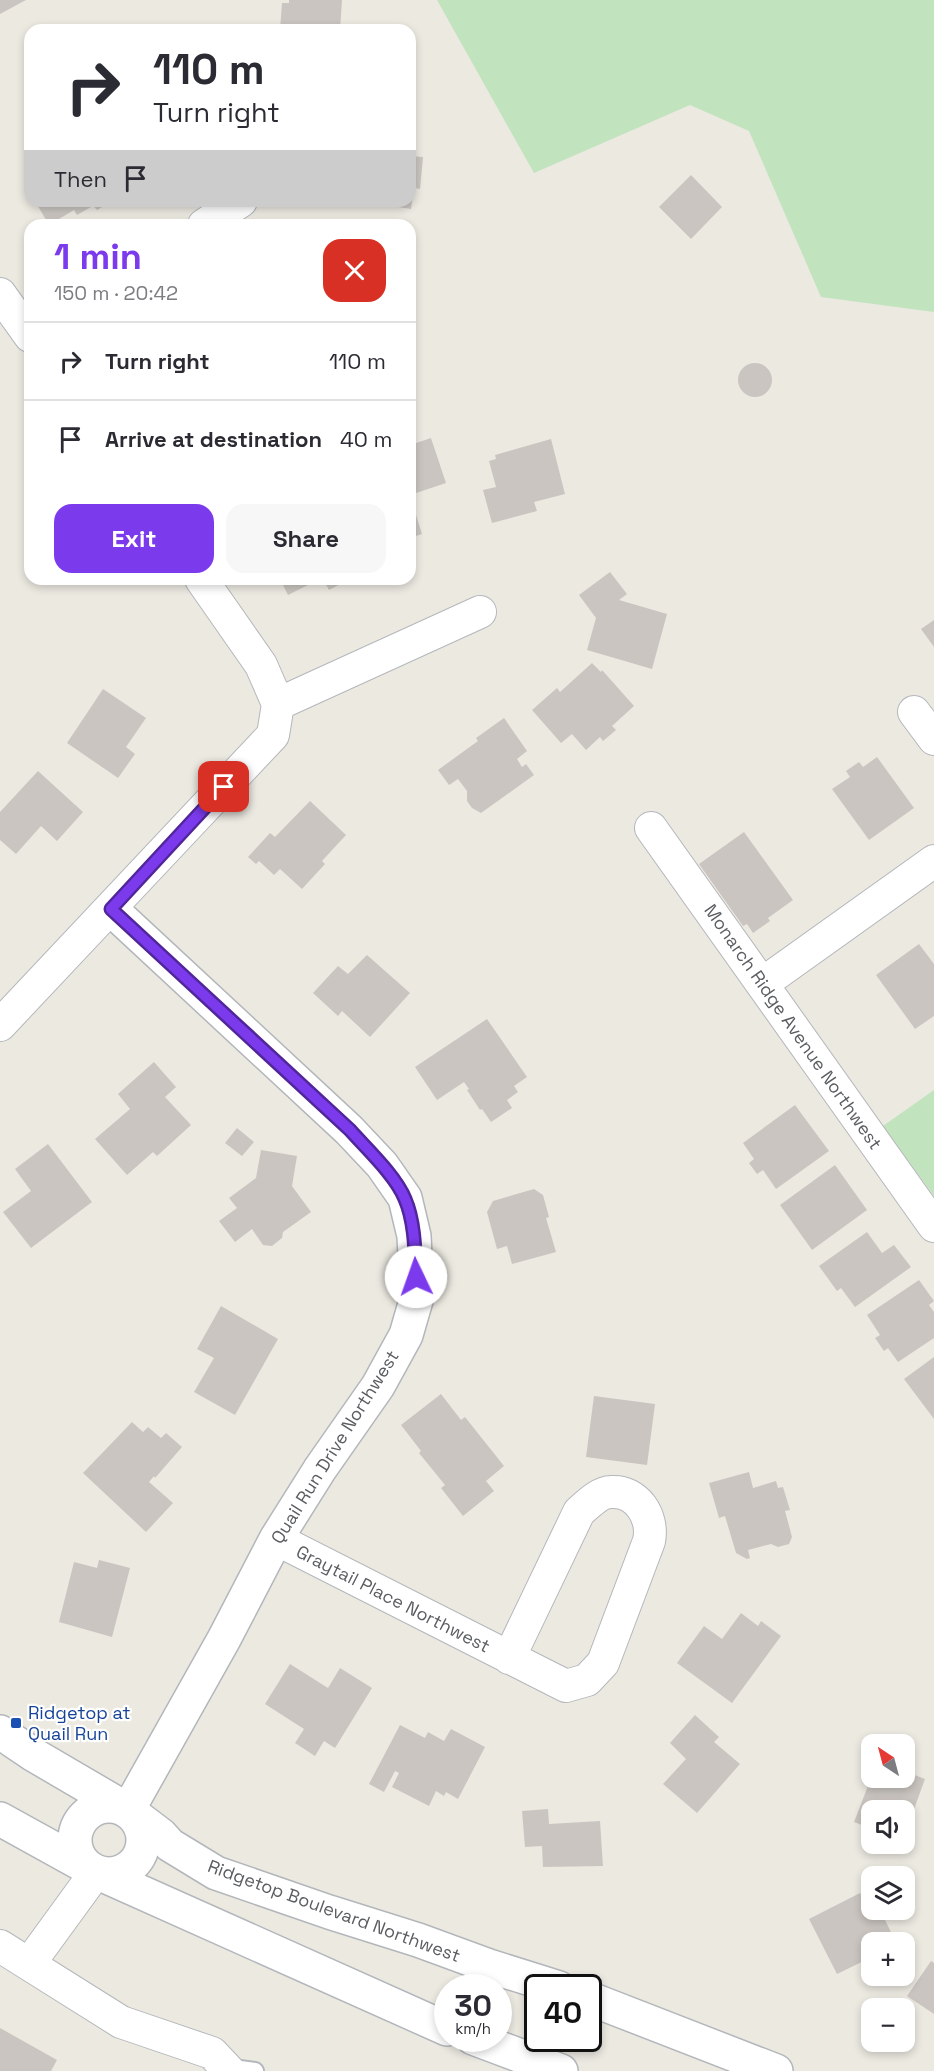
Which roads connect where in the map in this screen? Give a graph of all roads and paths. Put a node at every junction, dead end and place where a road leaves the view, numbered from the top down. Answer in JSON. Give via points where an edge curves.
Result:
{"nodes":[{"id":1,"x":232,"y":207,"type":"edge"},
{"id":2,"x":213,"y":219,"type":"edge"},
{"id":3,"x":0,"y":294,"type":"edge"},
{"id":4,"x":24,"y":328,"type":"edge"},
{"id":5,"x":205,"y":585,"type":"edge"},
{"id":6,"x":480,"y":612,"type":"dead end"},
{"id":7,"x":278,"y":704,"type":"junction"},
{"id":8,"x":914,"y":712,"type":"dead end"},
{"id":9,"x":934,"y":739,"type":"edge"},
{"id":10,"x":651,"y":828,"type":"dead end"},
{"id":11,"x":934,"y":861,"type":"edge"},
{"id":12,"x":111,"y":909,"type":"junction"},
{"id":13,"x":762,"y":984,"type":"junction"},
{"id":14,"x":0,"y":1025,"type":"edge"},
{"id":15,"x":934,"y":1226,"type":"edge"},
{"id":16,"x":276,"y":1539,"type":"junction"},
{"id":17,"x":509,"y":1658,"type":"junction"},
{"id":18,"x":0,"y":1732,"type":"edge"},
{"id":19,"x":128,"y":1810,"type":"junction"},
{"id":20,"x":0,"y":1818,"type":"edge"},
{"id":21,"x":96,"y":1872,"type":"junction"},
{"id":22,"x":0,"y":1947,"type":"edge"},
{"id":23,"x":29,"y":1964,"type":"junction"},
{"id":24,"x":524,"y":1977,"type":"edge"},
{"id":25,"x":602,"y":2003,"type":"edge"},
{"id":26,"x":434,"y":2023,"type":"edge"},
{"id":27,"x":510,"y":2052,"type":"edge"},
{"id":28,"x":236,"y":2070,"type":"edge"},
{"id":29,"x":561,"y":2071,"type":"edge"},
{"id":30,"x":776,"y":2071,"type":"edge"}],
"edges":[{"from":1,"to":2,"type":"street"},
{"from":3,"to":4,"type":"street"},
{"from":5,"to":7,"type":"street","via":[[261,665]]},
{"from":6,"to":7,"type":"street"},
{"from":7,"to":12,"type":"street","via":[[273,735]]},
{"from":8,"to":9,"type":"street"},
{"from":10,"to":13,"type":"street","name":"Monarch Ridge Avenue Northwest"},
{"from":11,"to":13,"type":"street"},
{"from":12,"to":14,"type":"street"},
{"from":12,"to":16,"type":"main road","name":"Quail Run Drive Northwest","via":[[350,1130],[405,1198],[414,1236],[417,1297],[406,1335],[378,1386]]},
{"from":13,"to":15,"type":"street","name":"Monarch Ridge Avenue Northwest"},
{"from":16,"to":17,"type":"street","name":"Graytail Place Northwest"},
{"from":16,"to":19,"type":"main road","name":"Quail Run Drive Northwest"},
{"from":17,"to":17,"type":"street","name":"Graytail Place Northwest","via":[[566,1686],[587,1680],[603,1663],[652,1530],[648,1515],[638,1502],[625,1493],[609,1492],[579,1512]]},
{"from":18,"to":19,"type":"main road","name":"Ridgetop Boulevard Northwest"},
{"from":19,"to":21,"type":"main road","via":[[142,1828],[144,1839],[137,1860],[118,1873]]},
{"from":19,"to":21,"type":"main road","via":[[106,1805],[94,1808],[78,1824],[75,1846],[79,1857]]},
{"from":19,"to":24,"type":"main road","name":"Ridgetop Boulevard Northwest","via":[[170,1845],[216,1873]]},
{"from":20,"to":21,"type":"main road"},
{"from":21,"to":23,"type":"street"},
{"from":21,"to":26,"type":"main road"},
{"from":22,"to":23,"type":"street"},
{"from":23,"to":28,"type":"street","via":[[121,2022],[212,2053]]},
{"from":25,"to":30,"type":"main road"},
{"from":27,"to":29,"type":"main road"}]}
